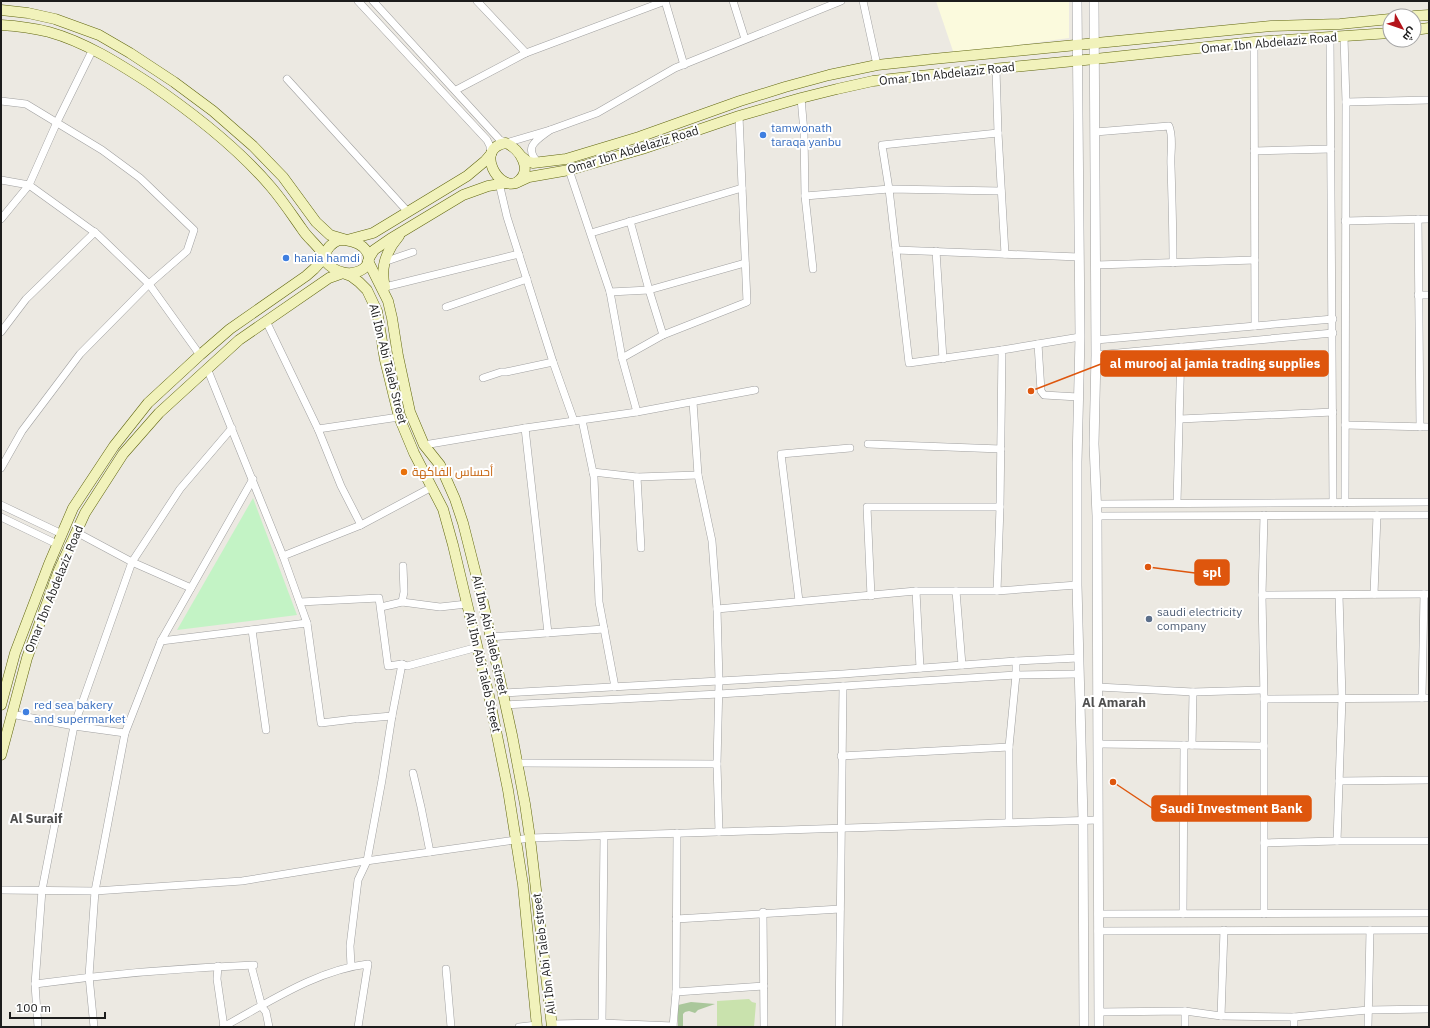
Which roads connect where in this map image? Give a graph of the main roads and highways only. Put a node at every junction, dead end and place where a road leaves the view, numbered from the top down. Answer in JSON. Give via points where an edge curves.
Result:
{"nodes":[{"id":1,"x":1,"y":10,"type":"edge"},
{"id":2,"x":1382,"y":20,"type":"edge"},
{"id":3,"x":1,"y":25,"type":"edge"},
{"id":4,"x":1382,"y":34,"type":"edge"},
{"id":5,"x":491,"y":154,"type":"junction"},
{"id":6,"x":522,"y":157,"type":"junction"},
{"id":7,"x":505,"y":183,"type":"junction"},
{"id":8,"x":408,"y":228,"type":"junction"},
{"id":9,"x":347,"y":240,"type":"junction"},
{"id":10,"x":324,"y":259,"type":"junction"},
{"id":11,"x":369,"y":260,"type":"junction"},
{"id":12,"x":343,"y":273,"type":"junction"},
{"id":13,"x":388,"y":301,"type":"junction"},
{"id":14,"x":1,"y":705,"type":"edge"},
{"id":15,"x":1,"y":755,"type":"edge"},
{"id":16,"x":537,"y":1026,"type":"edge"},
{"id":17,"x":552,"y":1026,"type":"edge"}],
"edges":[{"from":1,"to":9,"type":"main road","via":[[55,19],[99,35],[174,82],[253,146],[283,177],[324,231]]},
{"from":2,"to":6,"type":"main road","name":"Omar Ibn Abdelaziz Road","via":[[1271,26],[877,65],[785,87],[639,137],[566,158],[534,164]]},
{"from":3,"to":10,"type":"main road","via":[[50,32],[92,49],[165,94],[201,121],[271,187],[302,231],[320,250]]},
{"from":4,"to":7,"type":"main road","name":"Omar Ibn Abdelaziz Road","via":[[1254,42],[873,81],[739,116],[642,150],[569,170]]},
{"from":5,"to":6,"type":"main road","via":[[494,147],[506,143]]},
{"from":5,"to":7,"type":"main road","via":[[490,163]]},
{"from":5,"to":9,"type":"main road","via":[[467,176],[373,233]]},
{"from":6,"to":7,"type":"main road","via":[[525,172],[521,179]]},
{"from":7,"to":8,"type":"main road","name":"Omar Ibn Abdelaziz Road","via":[[476,189],[463,195]]},
{"from":8,"to":11,"type":"main road","name":"Omar Ibn Abdelaziz Road","via":[[374,250]]},
{"from":8,"to":13,"type":"main road","via":[[393,244],[384,262],[383,279]]},
{"from":9,"to":10,"type":"main road","via":[[339,240],[330,245]]},
{"from":9,"to":11,"type":"main road","via":[[360,245],[368,254]]},
{"from":10,"to":12,"type":"main road","via":[[334,270]]},
{"from":10,"to":14,"type":"main road","name":"Omar Ibn Abdelaziz Road","via":[[306,276],[235,325],[200,355],[148,403],[114,446],[73,508],[57,544],[15,653]]},
{"from":11,"to":12,"type":"main road","via":[[358,272]]},
{"from":11,"to":13,"type":"main road","name":"Ali Ibn Abi Taleb street"},
{"from":12,"to":15,"type":"main road","name":"Omar Ibn Abdelaziz Road","via":[[329,278],[239,340],[159,413],[123,454],[85,513],[59,570],[27,658]]},
{"from":12,"to":16,"type":"main road","name":"Ali Ibn Abi Taleb Street","via":[[351,276],[367,290],[377,311],[385,360],[399,417],[443,510],[478,648],[505,775],[526,915]]},
{"from":13,"to":17,"type":"main road","name":"Ali Ibn Abi Taleb street","via":[[410,412],[424,445],[440,465],[455,499],[503,693],[530,838]]}]}
